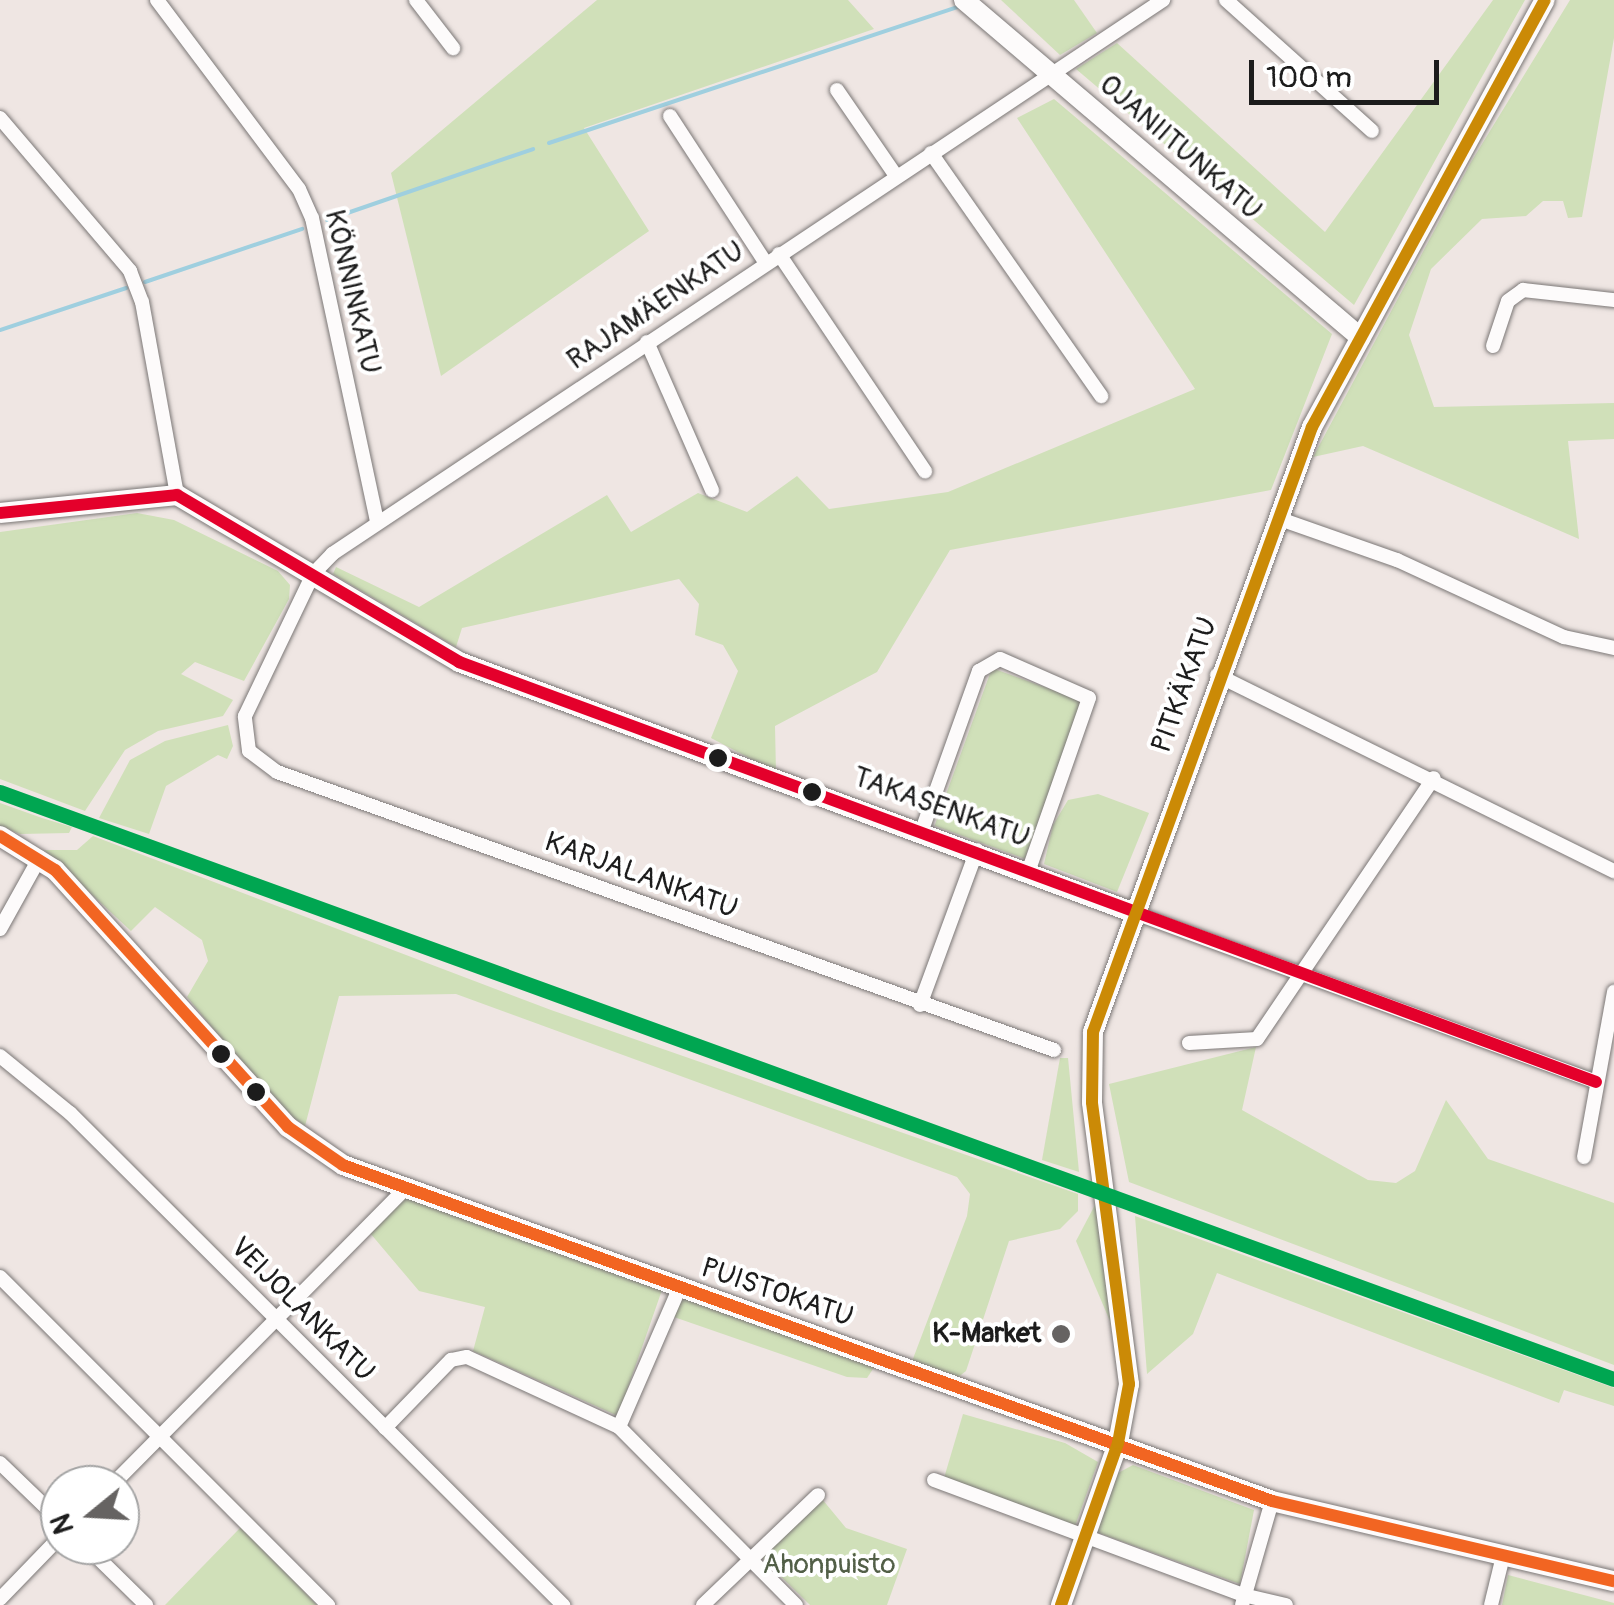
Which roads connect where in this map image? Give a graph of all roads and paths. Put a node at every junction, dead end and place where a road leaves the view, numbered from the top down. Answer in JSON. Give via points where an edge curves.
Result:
{"nodes":[{"id":1,"x":157,"y":0,"type":"edge"},
{"id":2,"x":416,"y":0,"type":"edge"},
{"id":3,"x":964,"y":0,"type":"edge"},
{"id":4,"x":1163,"y":0,"type":"edge"},
{"id":5,"x":1226,"y":0,"type":"edge"},
{"id":6,"x":1545,"y":0,"type":"edge"},
{"id":7,"x":453,"y":48,"type":"dead end"},
{"id":8,"x":1052,"y":74,"type":"junction"},
{"id":9,"x":837,"y":90,"type":"dead end"},
{"id":10,"x":670,"y":116,"type":"dead end"},
{"id":11,"x":0,"y":118,"type":"edge"},
{"id":12,"x":1372,"y":131,"type":"dead end"},
{"id":13,"x":932,"y":153,"type":"junction"},
{"id":14,"x":896,"y":176,"type":"junction"},
{"id":15,"x":772,"y":259,"type":"junction"},
{"id":16,"x":1614,"y":300,"type":"edge"},
{"id":17,"x":1360,"y":338,"type":"junction"},
{"id":18,"x":648,"y":342,"type":"junction"},
{"id":19,"x":1493,"y":346,"type":"dead end"},
{"id":20,"x":1102,"y":396,"type":"dead end"},
{"id":21,"x":924,"y":471,"type":"dead end"},
{"id":22,"x":712,"y":490,"type":"dead end"},
{"id":23,"x":177,"y":495,"type":"junction"},
{"id":24,"x":1,"y":508,"type":"edge"},
{"id":25,"x":1277,"y":518,"type":"junction"},
{"id":26,"x":376,"y":521,"type":"junction"},
{"id":27,"x":314,"y":574,"type":"junction"},
{"id":28,"x":1614,"y":648,"type":"edge"},
{"id":29,"x":1218,"y":675,"type":"junction"},
{"id":30,"x":245,"y":716,"type":"joint"},
{"id":31,"x":1434,"y":778,"type":"junction"},
{"id":32,"x":922,"y":830,"type":"junction"},
{"id":33,"x":0,"y":836,"type":"edge"},
{"id":34,"x":976,"y":850,"type":"junction"},
{"id":35,"x":40,"y":858,"type":"junction"},
{"id":36,"x":1029,"y":870,"type":"junction"},
{"id":37,"x":1614,"y":871,"type":"edge"},
{"id":38,"x":1132,"y":912,"type":"junction"},
{"id":39,"x":0,"y":929,"type":"edge"},
{"id":40,"x":1299,"y":976,"type":"junction"},
{"id":41,"x":1614,"y":992,"type":"edge"},
{"id":42,"x":920,"y":1005,"type":"junction"},
{"id":43,"x":1189,"y":1043,"type":"dead end"},
{"id":44,"x":1054,"y":1050,"type":"dead end"},
{"id":45,"x":0,"y":1056,"type":"edge"},
{"id":46,"x":1596,"y":1082,"type":"junction"},
{"id":47,"x":1584,"y":1157,"type":"dead end"},
{"id":48,"x":406,"y":1188,"type":"junction"},
{"id":49,"x":0,"y":1277,"type":"edge"},
{"id":50,"x":679,"y":1289,"type":"junction"},
{"id":51,"x":274,"y":1319,"type":"junction"},
{"id":52,"x":619,"y":1426,"type":"junction"},
{"id":53,"x":385,"y":1428,"type":"junction"},
{"id":54,"x":160,"y":1437,"type":"junction"},
{"id":55,"x":1118,"y":1443,"type":"junction"},
{"id":56,"x":0,"y":1463,"type":"edge"},
{"id":57,"x":132,"y":1465,"type":"edge"},
{"id":58,"x":934,"y":1480,"type":"dead end"},
{"id":59,"x":818,"y":1495,"type":"dead end"},
{"id":60,"x":1272,"y":1501,"type":"junction"},
{"id":61,"x":40,"y":1502,"type":"edge"},
{"id":62,"x":1084,"y":1536,"type":"junction"},
{"id":63,"x":1504,"y":1556,"type":"junction"},
{"id":64,"x":40,"y":1557,"type":"edge"},
{"id":65,"x":752,"y":1557,"type":"junction"},
{"id":66,"x":105,"y":1565,"type":"edge"},
{"id":67,"x":1614,"y":1581,"type":"edge"},
{"id":68,"x":0,"y":1598,"type":"edge"},
{"id":69,"x":1243,"y":1600,"type":"edge"},
{"id":70,"x":146,"y":1605,"type":"edge"},
{"id":71,"x":328,"y":1605,"type":"edge"},
{"id":72,"x":563,"y":1605,"type":"edge"},
{"id":73,"x":704,"y":1605,"type":"edge"},
{"id":74,"x":796,"y":1605,"type":"edge"},
{"id":75,"x":1061,"y":1605,"type":"edge"},
{"id":76,"x":1286,"y":1605,"type":"edge"},
{"id":77,"x":1491,"y":1605,"type":"edge"}],
"edges":[{"from":1,"to":26,"type":"street","name":"KÖNNINKATU","via":[[299,189],[312,218]]},
{"from":2,"to":7,"type":"street"},
{"from":3,"to":8,"type":"street","name":"OJANIITUNKATU"},
{"from":4,"to":8,"type":"street","name":"RAJAMÄENKATU"},
{"from":5,"to":12,"type":"street"},
{"from":6,"to":17,"type":"street","name":"PITKÄKATU"},
{"from":8,"to":13,"type":"street","name":"RAJAMÄENKATU"},
{"from":8,"to":17,"type":"street","name":"OJANIITUNKATU"},
{"from":9,"to":14,"type":"street"},
{"from":10,"to":15,"type":"street"},
{"from":11,"to":23,"type":"street","via":[[130,271],[142,302]]},
{"from":13,"to":14,"type":"street","name":"RAJAMÄENKATU"},
{"from":13,"to":20,"type":"street"},
{"from":14,"to":15,"type":"street","name":"RAJAMÄENKATU"},
{"from":15,"to":18,"type":"street","name":"RAJAMÄENKATU"},
{"from":15,"to":21,"type":"street"},
{"from":16,"to":19,"type":"street","via":[[1523,290],[1508,301]]},
{"from":17,"to":25,"type":"street","name":"PITKÄKATU","via":[[1312,427]]},
{"from":18,"to":22,"type":"street"},
{"from":18,"to":26,"type":"street","name":"RAJAMÄENKATU"},
{"from":23,"to":24,"type":"street"},
{"from":23,"to":27,"type":"street","name":"TAKASENKATU"},
{"from":25,"to":28,"type":"street","via":[[1397,560],[1554,634]]},
{"from":25,"to":29,"type":"street","name":"PITKÄKATU"},
{"from":26,"to":27,"type":"street","name":"RAJAMÄENKATU"},
{"from":27,"to":30,"type":"street","name":"RAJAMÄENKATU"},
{"from":27,"to":32,"type":"street","name":"TAKASENKATU","via":[[458,662]]},
{"from":29,"to":31,"type":"street"},
{"from":29,"to":38,"type":"street","name":"PITKÄKATU"},
{"from":30,"to":42,"type":"street","name":"KARJALANKATU","via":[[249,751],[277,772]]},
{"from":31,"to":37,"type":"street"},
{"from":31,"to":40,"type":"street"},
{"from":32,"to":34,"type":"street","name":"TAKASENKATU"},
{"from":32,"to":36,"type":"street","via":[[979,671],[1000,659],[1089,698]]},
{"from":33,"to":35,"type":"street","name":"PUISTOKATU"},
{"from":34,"to":36,"type":"street","name":"TAKASENKATU"},
{"from":34,"to":42,"type":"street"},
{"from":35,"to":39,"type":"street"},
{"from":35,"to":48,"type":"street","name":"PUISTOKATU","via":[[288,1127],[344,1164]]},
{"from":36,"to":38,"type":"street","name":"TAKASENKATU"},
{"from":38,"to":40,"type":"street","name":"TAKASENKATU"},
{"from":38,"to":55,"type":"street","name":"PITKÄKATU","via":[[1092,1032],[1092,1102],[1129,1384]]},
{"from":40,"to":43,"type":"street","via":[[1257,1039],[1224,1046]]},
{"from":40,"to":46,"type":"street","name":"TAKASENKATU"},
{"from":41,"to":46,"type":"street"},
{"from":42,"to":44,"type":"street","name":"KARJALANKATU"},
{"from":45,"to":51,"type":"street","name":"VEIJOLANKATU","via":[[70,1113]]},
{"from":46,"to":47,"type":"street"},
{"from":48,"to":50,"type":"street","name":"PUISTOKATU"},
{"from":48,"to":51,"type":"street"},
{"from":49,"to":54,"type":"street"},
{"from":50,"to":52,"type":"street"},
{"from":50,"to":55,"type":"street","name":"PUISTOKATU"},
{"from":51,"to":53,"type":"street","name":"VEIJOLANKATU"},
{"from":51,"to":54,"type":"street"},
{"from":52,"to":53,"type":"street","via":[[467,1357],[451,1360]]},
{"from":52,"to":65,"type":"street"},
{"from":53,"to":72,"type":"street","name":"VEIJOLANKATU"},
{"from":54,"to":57,"type":"street"},
{"from":54,"to":71,"type":"street"},
{"from":55,"to":60,"type":"street","name":"PUISTOKATU"},
{"from":55,"to":62,"type":"street","name":"PITKÄKATU"},
{"from":56,"to":61,"type":"street"},
{"from":58,"to":62,"type":"street"},
{"from":59,"to":65,"type":"street"},
{"from":60,"to":63,"type":"street","name":"PUISTOKATU"},
{"from":60,"to":69,"type":"street"},
{"from":62,"to":69,"type":"street"},
{"from":62,"to":75,"type":"street","name":"PITKÄKATU"},
{"from":63,"to":67,"type":"street","name":"PUISTOKATU"},
{"from":63,"to":77,"type":"street"},
{"from":64,"to":68,"type":"street"},
{"from":65,"to":73,"type":"street"},
{"from":65,"to":74,"type":"street"},
{"from":66,"to":70,"type":"street"},
{"from":69,"to":76,"type":"street"}]}
